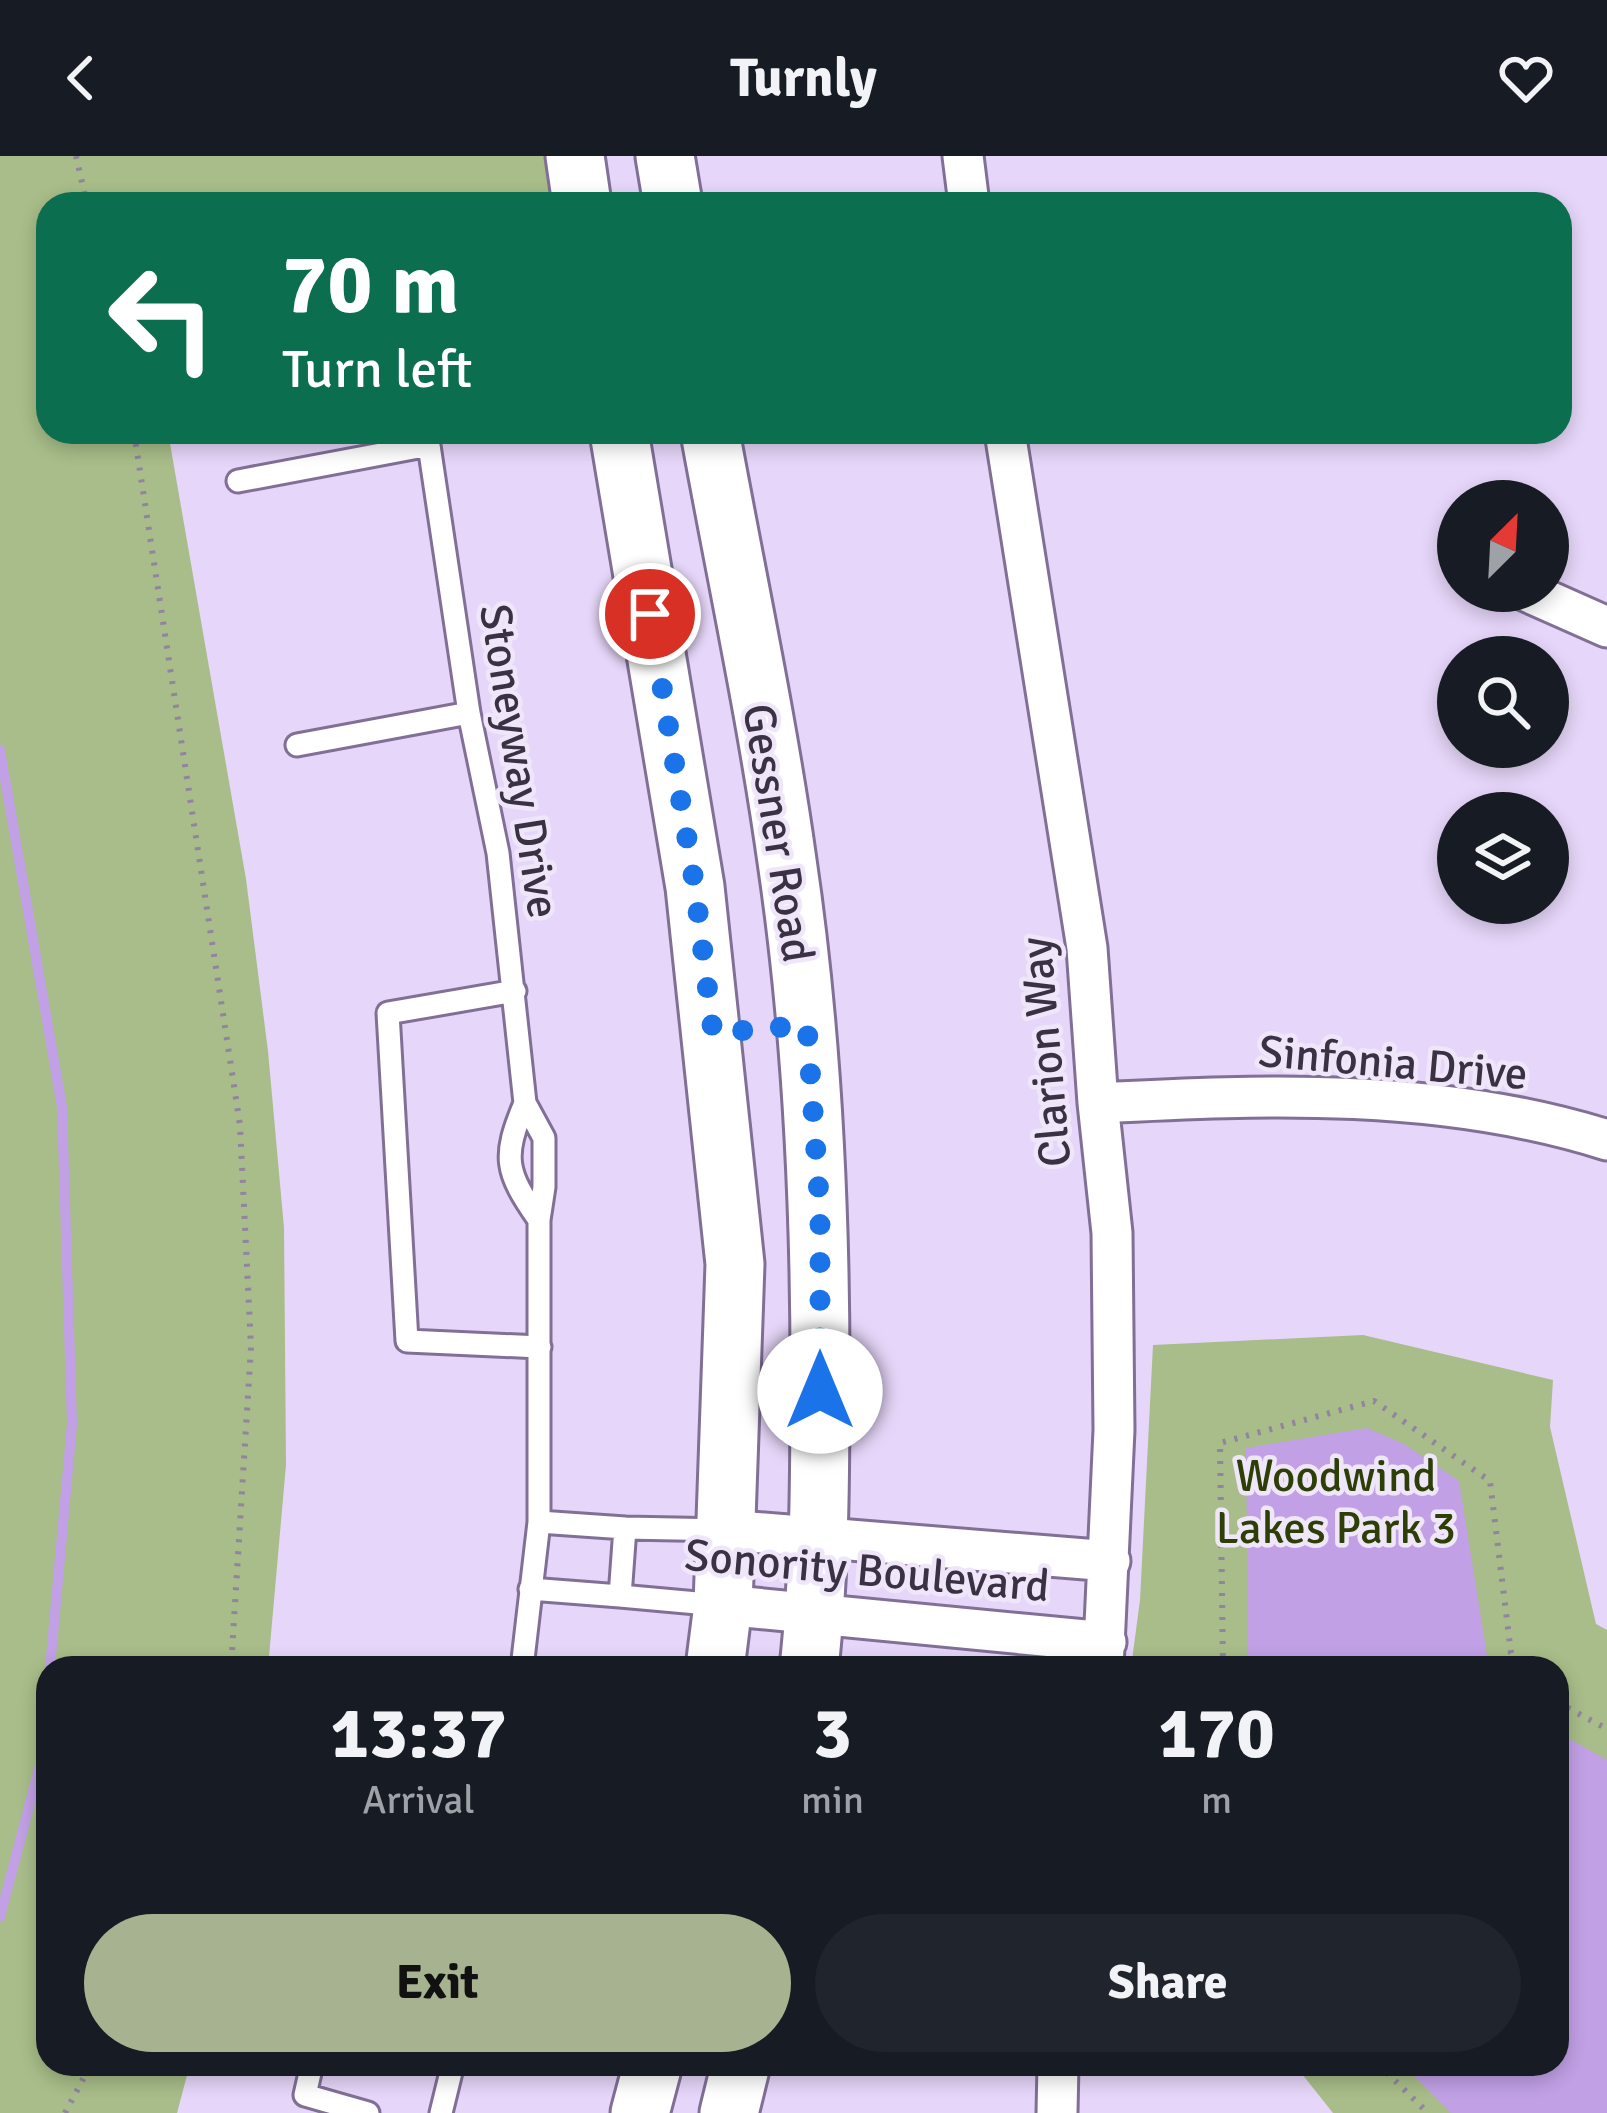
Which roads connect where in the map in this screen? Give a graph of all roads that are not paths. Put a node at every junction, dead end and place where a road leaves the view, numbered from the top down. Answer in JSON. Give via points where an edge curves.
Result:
{"nodes":[{"id":1,"x":575,"y":156,"type":"edge"},
{"id":2,"x":665,"y":156,"type":"edge"},
{"id":3,"x":963,"y":156,"type":"edge"},
{"id":4,"x":580,"y":192,"type":"edge"},
{"id":5,"x":671,"y":192,"type":"edge"},
{"id":6,"x":968,"y":192,"type":"edge"},
{"id":7,"x":401,"y":444,"type":"edge"},
{"id":8,"x":429,"y":444,"type":"edge"},
{"id":9,"x":621,"y":444,"type":"edge"},
{"id":10,"x":712,"y":444,"type":"edge"},
{"id":11,"x":1008,"y":444,"type":"edge"},
{"id":12,"x":238,"y":481,"type":"dead end"},
{"id":13,"x":1569,"y":610,"type":"edge"},
{"id":14,"x":1607,"y":627,"type":"edge"},
{"id":15,"x":470,"y":713,"type":"junction"},
{"id":16,"x":297,"y":745,"type":"dead end"},
{"id":17,"x":515,"y":991,"type":"junction"},
{"id":18,"x":807,"y":1025,"type":"junction"},
{"id":19,"x":713,"y":1033,"type":"junction"},
{"id":20,"x":525,"y":1103,"type":"junction"},
{"id":21,"x":1098,"y":1103,"type":"junction"},
{"id":22,"x":1607,"y":1140,"type":"edge"},
{"id":23,"x":539,"y":1220,"type":"junction"},
{"id":24,"x":541,"y":1347,"type":"junction"},
{"id":25,"x":539,"y":1522,"type":"junction"},
{"id":26,"x":625,"y":1528,"type":"junction"},
{"id":27,"x":726,"y":1530,"type":"junction"},
{"id":28,"x":816,"y":1540,"type":"junction"},
{"id":29,"x":1110,"y":1561,"type":"junction"},
{"id":30,"x":530,"y":1589,"type":"junction"},
{"id":31,"x":620,"y":1596,"type":"junction"},
{"id":32,"x":723,"y":1606,"type":"junction"},
{"id":33,"x":812,"y":1642,"type":"edge"},
{"id":34,"x":1104,"y":1655,"type":"edge"},
{"id":35,"x":523,"y":1656,"type":"edge"},
{"id":36,"x":717,"y":1656,"type":"edge"},
{"id":37,"x":309,"y":2076,"type":"edge"},
{"id":38,"x":449,"y":2076,"type":"edge"},
{"id":39,"x":650,"y":2076,"type":"edge"},
{"id":40,"x":738,"y":2076,"type":"edge"},
{"id":41,"x":1058,"y":2076,"type":"edge"},
{"id":42,"x":368,"y":2113,"type":"edge"},
{"id":43,"x":441,"y":2113,"type":"edge"},
{"id":44,"x":640,"y":2113,"type":"edge"},
{"id":45,"x":730,"y":2113,"type":"edge"},
{"id":46,"x":1057,"y":2113,"type":"edge"}],
"edges":[{"from":1,"to":4,"type":"main road"},
{"from":2,"to":5,"type":"main road"},
{"from":3,"to":6,"type":"street"},
{"from":7,"to":12,"type":"lane"},
{"from":8,"to":15,"type":"lane","name":"Stoneyway Drive"},
{"from":9,"to":19,"type":"main road","name":"Gessner Road"},
{"from":10,"to":18,"type":"main road","name":"Gessner Road","via":[[787,860]]},
{"from":11,"to":21,"type":"street","name":"Clarion Way","via":[[1087,948]]},
{"from":13,"to":14,"type":"street"},
{"from":15,"to":16,"type":"lane"},
{"from":15,"to":17,"type":"lane","name":"Stoneyway Drive"},
{"from":17,"to":20,"type":"lane","name":"Stoneyway Drive"},
{"from":17,"to":24,"type":"lane","via":[[388,1013],[407,1341]]},
{"from":18,"to":19,"type":"main road"},
{"from":18,"to":28,"type":"main road","name":"Gessner Road","via":[[820,1209]]},
{"from":19,"to":27,"type":"main road","name":"Gessner Road","via":[[735,1264]]},
{"from":20,"to":23,"type":"lane","name":"Stoneyway Drive","via":[[544,1138]]},
{"from":20,"to":23,"type":"lane","name":"Stoneyway Drive","via":[[507,1145],[517,1188]]},
{"from":21,"to":22,"type":"street","name":"Sinfonia Drive","via":[[1330,1096],[1462,1109]]},
{"from":21,"to":29,"type":"street","name":"Clarion Way","via":[[1112,1233]]},
{"from":23,"to":24,"type":"lane","name":"Stoneyway Drive"},
{"from":24,"to":25,"type":"lane","name":"Stoneyway Drive"},
{"from":25,"to":26,"type":"lane","name":"Sonority Boulevard"},
{"from":25,"to":30,"type":"lane","name":"Stoneyway Drive"},
{"from":26,"to":27,"type":"lane","name":"Sonority Boulevard"},
{"from":26,"to":31,"type":"lane","name":"Sonority Boulevard"},
{"from":27,"to":28,"type":"street","name":"Sonority Boulevard"},
{"from":27,"to":32,"type":"main road","name":"Gessner Road"},
{"from":28,"to":29,"type":"street","name":"Sonority Boulevard"},
{"from":28,"to":33,"type":"main road","name":"Gessner Road"},
{"from":29,"to":34,"type":"street","name":"Clarion Way"},
{"from":30,"to":31,"type":"lane","name":"Sonority Boulevard"},
{"from":30,"to":35,"type":"lane","name":"Stoneyway Drive"},
{"from":31,"to":32,"type":"lane","name":"Sonority Boulevard"},
{"from":32,"to":33,"type":"street","name":"Sonority Boulevard"},
{"from":32,"to":36,"type":"main road","name":"Gessner Road"},
{"from":33,"to":34,"type":"street","name":"Sonority Boulevard"},
{"from":37,"to":42,"type":"lane","via":[[305,2095]]},
{"from":38,"to":43,"type":"lane"},
{"from":39,"to":44,"type":"main road"},
{"from":40,"to":45,"type":"main road"},
{"from":41,"to":46,"type":"street"}]}
